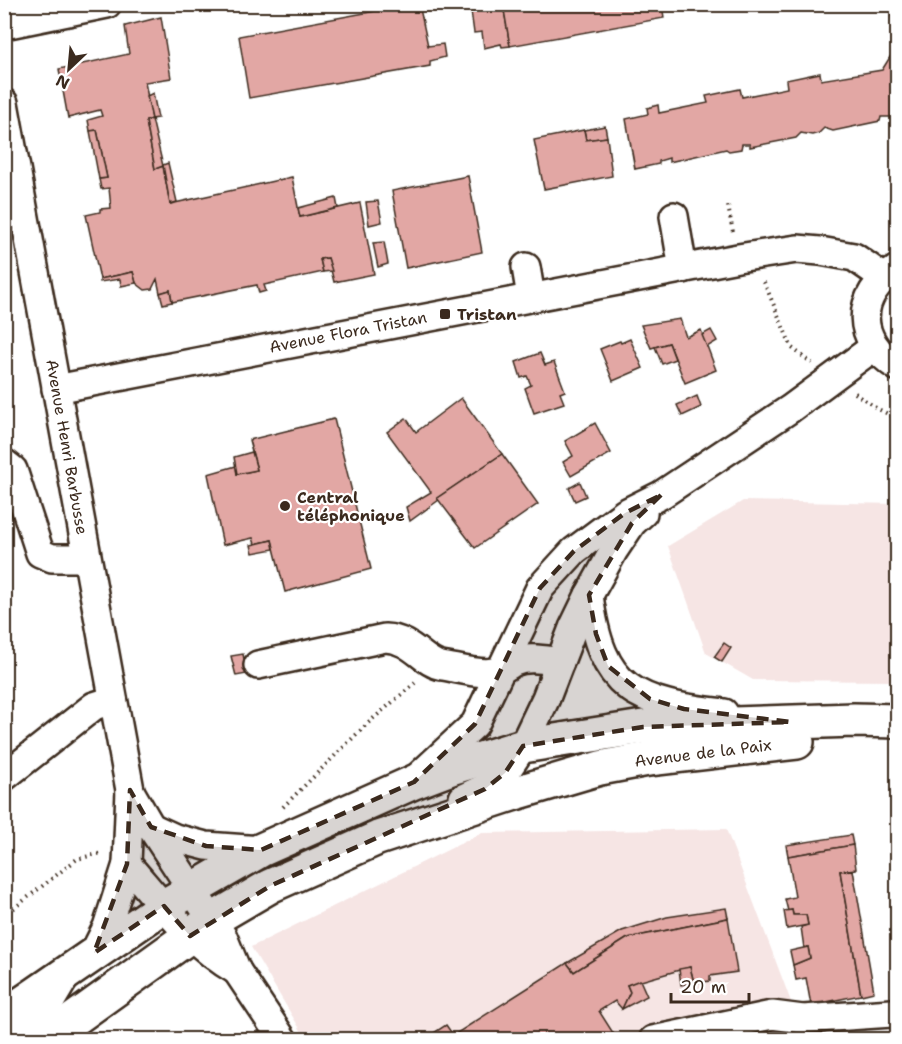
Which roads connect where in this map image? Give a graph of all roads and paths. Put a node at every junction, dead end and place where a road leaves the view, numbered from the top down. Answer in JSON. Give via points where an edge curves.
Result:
{"nodes":[{"id":1,"x":107,"y":4,"type":"edge"},
{"id":2,"x":4,"y":25,"type":"edge"},
{"id":3,"x":4,"y":103,"type":"edge"},
{"id":4,"x":728,"y":206,"type":"dead end"},
{"id":5,"x":674,"y":216,"type":"dead end"},
{"id":6,"x":16,"y":225,"type":"edge"},
{"id":7,"x":738,"y":258,"type":"junction"},
{"id":8,"x":526,"y":267,"type":"dead end"},
{"id":9,"x":683,"y":269,"type":"junction"},
{"id":10,"x":890,"y":273,"type":"edge"},
{"id":11,"x":531,"y":297,"type":"junction"},
{"id":12,"x":874,"y":347,"type":"junction"},
{"id":13,"x":897,"y":367,"type":"edge"},
{"id":14,"x":833,"y":378,"type":"junction"},
{"id":15,"x":56,"y":389,"type":"junction"},
{"id":16,"x":897,"y":419,"type":"edge"},
{"id":17,"x":4,"y":463,"type":"edge"},
{"id":18,"x":661,"y":495,"type":"junction"},
{"id":19,"x":87,"y":558,"type":"junction"},
{"id":20,"x":590,"y":596,"type":"junction"},
{"id":21,"x":560,"y":662,"type":"junction"},
{"id":22,"x":258,"y":665,"type":"dead end"},
{"id":23,"x":443,"y":666,"type":"junction"},
{"id":24,"x":503,"y":669,"type":"junction"},
{"id":25,"x":113,"y":700,"type":"junction"},
{"id":26,"x":897,"y":720,"type":"edge"},
{"id":27,"x":790,"y":722,"type":"junction"},
{"id":28,"x":897,"y":742,"type":"edge"},
{"id":29,"x":523,"y":746,"type":"junction"},
{"id":30,"x":4,"y":777,"type":"edge"},
{"id":31,"x":414,"y":782,"type":"junction"},
{"id":32,"x":130,"y":790,"type":"junction"},
{"id":33,"x":282,"y":808,"type":"dead end"},
{"id":34,"x":151,"y":827,"type":"junction"},
{"id":35,"x":378,"y":838,"type":"junction"},
{"id":36,"x":261,"y":850,"type":"junction"},
{"id":37,"x":118,"y":858,"type":"junction"},
{"id":38,"x":192,"y":889,"type":"junction"},
{"id":39,"x":164,"y":906,"type":"junction"},
{"id":40,"x":4,"y":916,"type":"edge"},
{"id":41,"x":201,"y":928,"type":"junction"},
{"id":42,"x":82,"y":962,"type":"junction"},
{"id":43,"x":891,"y":1013,"type":"dead end"},
{"id":44,"x":4,"y":1016,"type":"edge"},
{"id":45,"x":5,"y":1040,"type":"edge"},
{"id":46,"x":45,"y":1040,"type":"edge"},
{"id":47,"x":283,"y":1040,"type":"edge"},
{"id":48,"x":653,"y":1040,"type":"edge"}],
"edges":[{"from":1,"to":2,"type":"street"},
{"from":3,"to":6,"type":"street","name":"Avenue Henri Barbusse"},
{"from":4,"to":7,"type":"path"},
{"from":5,"to":9,"type":"street"},
{"from":6,"to":15,"type":"street","name":"Avenue Henri Barbusse"},
{"from":7,"to":9,"type":"street","name":"Avenue Flora Tristan"},
{"from":7,"to":10,"type":"street","name":"Avenue Flora Tristan","via":[[797,249],[820,251],[854,257]]},
{"from":7,"to":14,"type":"path","via":[[745,285],[765,282],[792,348]]},
{"from":8,"to":11,"type":"street"},
{"from":9,"to":11,"type":"street","name":"Avenue Flora Tristan"},
{"from":10,"to":12,"type":"street","via":[[873,289],[867,303],[867,333]]},
{"from":11,"to":15,"type":"street","name":"Avenue Flora Tristan"},
{"from":12,"to":13,"type":"street"},
{"from":12,"to":14,"type":"street"},
{"from":14,"to":16,"type":"path"},
{"from":14,"to":18,"type":"street"},
{"from":15,"to":19,"type":"street","name":"Avenue Henri Barbusse"},
{"from":17,"to":19,"type":"street","via":[[13,470],[40,553],[52,558]]},
{"from":18,"to":20,"type":"street","via":[[632,523]]},
{"from":18,"to":24,"type":"street","via":[[625,513],[574,551],[540,588]]},
{"from":19,"to":25,"type":"street","name":"Avenue Henri Barbusse"},
{"from":20,"to":21,"type":"street"},
{"from":20,"to":27,"type":"street","via":[[596,634],[608,666],[636,692],[684,709]]},
{"from":21,"to":24,"type":"street","via":[[528,659]]},
{"from":21,"to":29,"type":"street"},
{"from":22,"to":23,"type":"street","via":[[396,638]]},
{"from":23,"to":24,"type":"street","via":[[491,673]]},
{"from":23,"to":33,"type":"path","via":[[428,673],[368,723]]},
{"from":24,"to":31,"type":"street","via":[[476,724]]},
{"from":25,"to":30,"type":"street","via":[[94,706]]},
{"from":25,"to":32,"type":"street","name":"Avenue Henri Barbusse"},
{"from":26,"to":27,"type":"main road","name":"Avenue de la Paix"},
{"from":27,"to":29,"type":"main road","name":"Avenue de la Paix","via":[[643,727]]},
{"from":28,"to":35,"type":"main road","name":"Avenue de la Paix","via":[[800,741],[648,759],[600,768]]},
{"from":29,"to":31,"type":"main road","name":"Avenue de la Paix"},
{"from":29,"to":35,"type":"street","via":[[495,783]]},
{"from":31,"to":36,"type":"main road","name":"Avenue de la Paix"},
{"from":32,"to":34,"type":"street","name":"Avenue Henri Barbusse"},
{"from":32,"to":37,"type":"street","name":"Avenue Henri Barbusse"},
{"from":34,"to":36,"type":"street","via":[[206,846]]},
{"from":34,"to":38,"type":"street","name":"Avenue Henri Barbusse"},
{"from":35,"to":41,"type":"main road","name":"Avenue de la Paix","via":[[270,886]]},
{"from":36,"to":38,"type":"main road","name":"Avenue de la Paix"},
{"from":37,"to":39,"type":"street"},
{"from":37,"to":40,"type":"path","via":[[77,859]]},
{"from":37,"to":42,"type":"street","name":"Avenue Henri Barbusse","via":[[107,927]]},
{"from":38,"to":39,"type":"main road","name":"Avenue de la Paix"},
{"from":38,"to":41,"type":"street","name":"Avenue Henri Barbusse"},
{"from":39,"to":41,"type":"street"},
{"from":39,"to":42,"type":"main road","name":"Avenue de la Paix"},
{"from":41,"to":46,"type":"main road","name":"Avenue de la Paix"},
{"from":41,"to":47,"type":"street","via":[[203,949],[237,971]]},
{"from":42,"to":44,"type":"main road","name":"Avenue de la Paix"},
{"from":42,"to":45,"type":"street","name":"Avenue Henri Barbusse","via":[[45,1011]]},
{"from":43,"to":48,"type":"street","via":[[803,1019],[772,1015]]}]}
